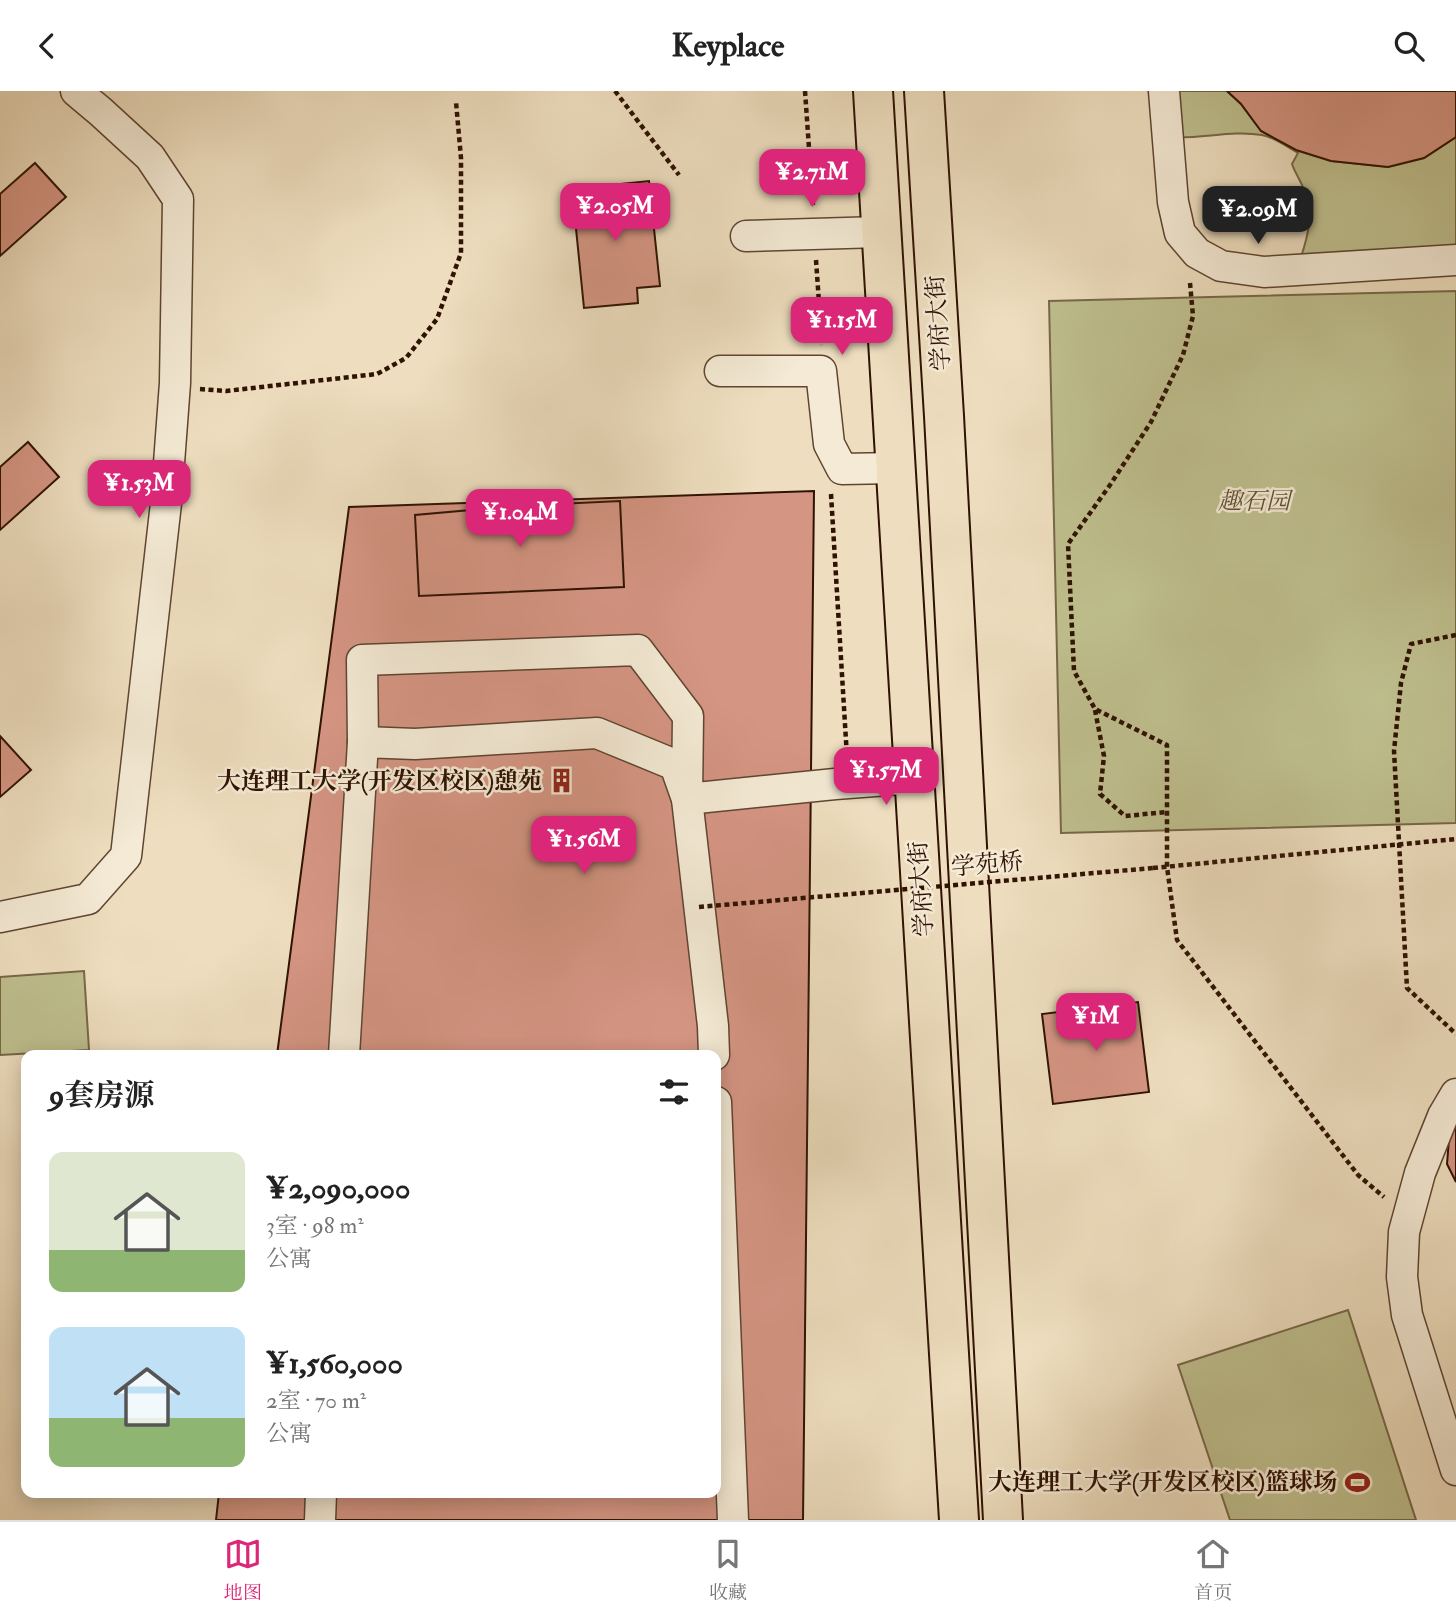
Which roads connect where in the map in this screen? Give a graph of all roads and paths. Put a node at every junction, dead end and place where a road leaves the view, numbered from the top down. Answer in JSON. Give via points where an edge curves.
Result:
{"nodes":[{"id":1,"x":76,"y":91,"type":"edge"},
{"id":2,"x":615,"y":91,"type":"edge"},
{"id":3,"x":805,"y":91,"type":"edge"},
{"id":4,"x":873,"y":91,"type":"edge"},
{"id":5,"x":924,"y":91,"type":"edge"},
{"id":6,"x":1164,"y":91,"type":"edge"},
{"id":7,"x":456,"y":102,"type":"dead end"},
{"id":8,"x":679,"y":175,"type":"dead end"},
{"id":9,"x":880,"y":232,"type":"junction"},
{"id":10,"x":815,"y":234,"type":"junction"},
{"id":11,"x":746,"y":236,"type":"dead end"},
{"id":12,"x":1188,"y":241,"type":"junction"},
{"id":13,"x":1456,"y":260,"type":"edge"},
{"id":14,"x":822,"y":346,"type":"dead end"},
{"id":15,"x":720,"y":371,"type":"dead end"},
{"id":16,"x":175,"y":383,"type":"junction"},
{"id":17,"x":895,"y":468,"type":"junction"},
{"id":18,"x":831,"y":485,"type":"dead end"},
{"id":19,"x":1456,"y":635,"type":"edge"},
{"id":20,"x":1095,"y":709,"type":"junction"},
{"id":21,"x":363,"y":742,"type":"junction"},
{"id":22,"x":914,"y":778,"type":"junction"},
{"id":23,"x":848,"y":783,"type":"junction"},
{"id":24,"x":687,"y":799,"type":"junction"},
{"id":25,"x":1167,"y":813,"type":"junction"},
{"id":26,"x":1456,"y":839,"type":"edge"},
{"id":27,"x":1400,"y":845,"type":"junction"},
{"id":28,"x":1167,"y":867,"type":"junction"},
{"id":29,"x":699,"y":907,"type":"junction"},
{"id":30,"x":0,"y":917,"type":"edge"},
{"id":31,"x":1456,"y":1034,"type":"edge"},
{"id":32,"x":344,"y":1050,"type":"edge"},
{"id":33,"x":714,"y":1050,"type":"edge"},
{"id":34,"x":1456,"y":1094,"type":"edge"},
{"id":35,"x":1408,"y":1217,"type":"junction"},
{"id":36,"x":721,"y":1250,"type":"edge"},
{"id":37,"x":1456,"y":1470,"type":"edge"},
{"id":38,"x":321,"y":1498,"type":"edge"},
{"id":39,"x":320,"y":1520,"type":"edge"},
{"id":40,"x":733,"y":1520,"type":"edge"},
{"id":41,"x":959,"y":1520,"type":"edge"},
{"id":42,"x":1003,"y":1520,"type":"edge"}],
"edges":[{"from":1,"to":16,"type":"street","via":[[150,157],[178,199]]},
{"from":2,"to":8,"type":"path"},
{"from":3,"to":10,"type":"path"},
{"from":4,"to":9,"type":"main road","name":"学府大街"},
{"from":5,"to":42,"type":"main road","name":"学府大街"},
{"from":6,"to":12,"type":"street","via":[[1173,202],[1180,233]]},
{"from":7,"to":16,"type":"path","via":[[461,253],[437,319],[406,358],[377,373],[294,384],[226,391]]},
{"from":9,"to":10,"type":"street"},
{"from":9,"to":17,"type":"main road","name":"学府大街"},
{"from":10,"to":11,"type":"street"},
{"from":10,"to":14,"type":"path"},
{"from":12,"to":13,"type":"street","via":[[1197,253],[1221,266],[1264,272]]},
{"from":12,"to":20,"type":"path","via":[[1193,316],[1184,355],[1151,422],[1068,544],[1074,671]]},
{"from":15,"to":17,"type":"street","via":[[821,371],[829,444],[842,469]]},
{"from":16,"to":30,"type":"street","via":[[126,856],[88,899]]},
{"from":17,"to":22,"type":"main road","name":"学府大街"},
{"from":18,"to":23,"type":"path"},
{"from":19,"to":27,"type":"path","via":[[1412,644],[1404,670],[1394,751]]},
{"from":20,"to":25,"type":"path","via":[[1167,745]]},
{"from":20,"to":25,"type":"path","via":[[1104,756],[1100,794],[1125,816]]},
{"from":21,"to":24,"type":"street","via":[[415,744],[597,733],[676,765]]},
{"from":21,"to":24,"type":"street","via":[[362,660],[638,650],[688,716]]},
{"from":21,"to":32,"type":"street"},
{"from":22,"to":23,"type":"street"},
{"from":22,"to":41,"type":"main road","name":"学府大街"},
{"from":23,"to":24,"type":"street"},
{"from":24,"to":29,"type":"street"},
{"from":25,"to":28,"type":"path"},
{"from":26,"to":27,"type":"path","name":"学苑桥"},
{"from":27,"to":28,"type":"path","name":"学苑桥"},
{"from":27,"to":31,"type":"path","via":[[1407,988]]},
{"from":28,"to":29,"type":"path","name":"学苑桥","bridge":true},
{"from":28,"to":35,"type":"path","via":[[1177,940],[1358,1175]]},
{"from":29,"to":33,"type":"street"},
{"from":34,"to":35,"type":"street","via":[[1424,1162]]},
{"from":35,"to":37,"type":"street","via":[[1402,1277],[1407,1315]]},
{"from":36,"to":40,"type":"street"},
{"from":38,"to":39,"type":"street"}]}
